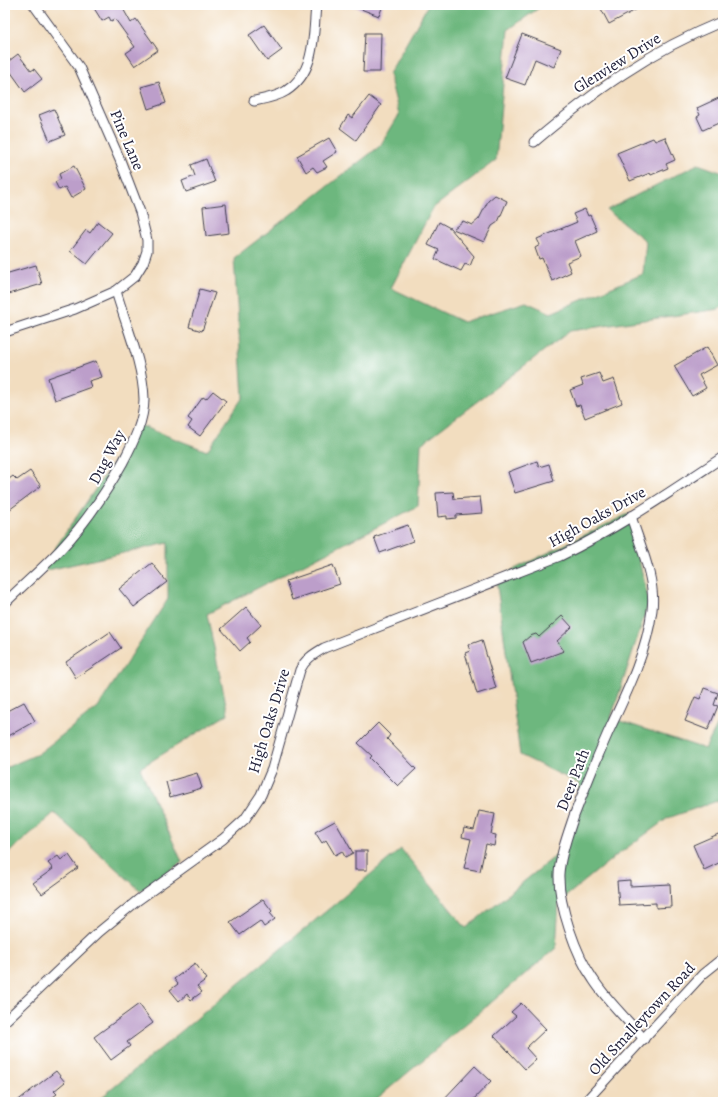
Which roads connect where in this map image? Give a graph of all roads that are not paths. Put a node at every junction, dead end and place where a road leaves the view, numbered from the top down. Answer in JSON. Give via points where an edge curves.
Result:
{"nodes":[{"id":1,"x":34,"y":5,"type":"edge"},
{"id":2,"x":314,"y":7,"type":"edge"},
{"id":3,"x":723,"y":21,"type":"edge"},
{"id":4,"x":254,"y":101,"type":"dead end"},
{"id":5,"x":534,"y":142,"type":"dead end"},
{"id":6,"x":116,"y":291,"type":"junction"},
{"id":7,"x":5,"y":332,"type":"edge"},
{"id":8,"x":723,"y":457,"type":"edge"},
{"id":9,"x":631,"y":516,"type":"junction"},
{"id":10,"x":5,"y":603,"type":"edge"},
{"id":11,"x":723,"y":958,"type":"edge"},
{"id":12,"x":5,"y":1021,"type":"edge"},
{"id":13,"x":644,"y":1038,"type":"junction"},
{"id":14,"x":585,"y":1102,"type":"edge"}],
"edges":[{"from":1,"to":6,"type":"street","name":"Pine Lane","via":[[79,67],[140,212],[147,251],[135,276]]},
{"from":2,"to":4,"type":"street","via":[[314,43],[308,65],[285,92]]},
{"from":3,"to":5,"type":"street","name":"Glenview Drive","via":[[639,62],[582,102]]},
{"from":6,"to":7,"type":"street","name":"Pine Lane","via":[[75,309]]},
{"from":6,"to":10,"type":"street","name":"Dug Way","via":[[142,385],[144,400],[138,429],[125,457],[93,510],[60,550]]},
{"from":8,"to":9,"type":"street","name":"High Oaks Drive"},
{"from":9,"to":12,"type":"street","name":"High Oaks Drive","via":[[560,556],[312,655],[300,670],[272,769],[261,795],[245,819],[223,839],[138,900],[99,932]]},
{"from":9,"to":13,"type":"street","name":"Deer Path","via":[[650,579],[652,610],[643,650],[594,762],[566,838],[559,873],[571,934],[581,960],[593,980]]},
{"from":11,"to":13,"type":"street","name":"Old Smalleytown Road","via":[[703,974]]},
{"from":13,"to":14,"type":"street","name":"Old Smalleytown Road"}]}
